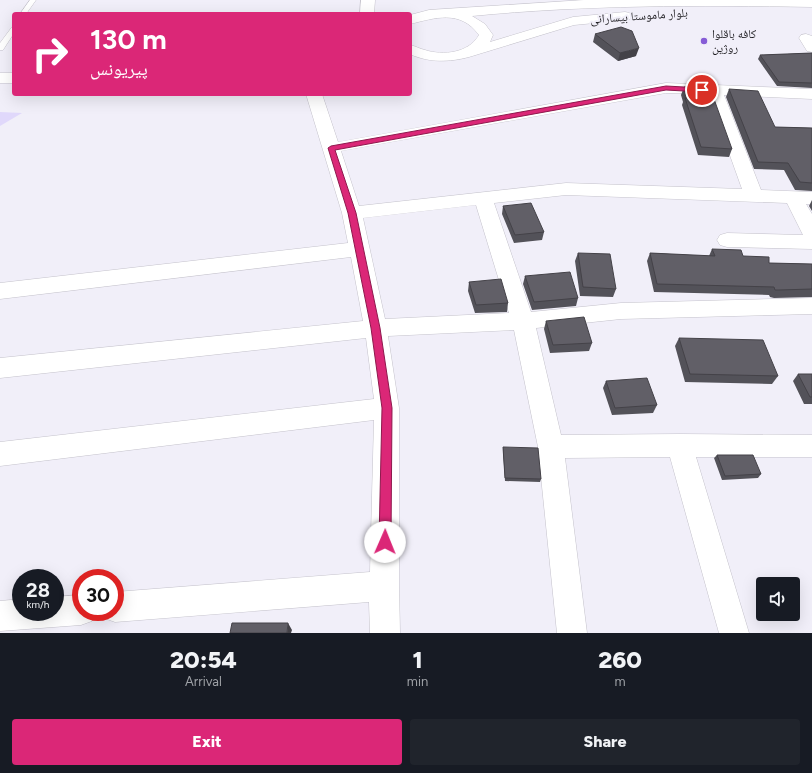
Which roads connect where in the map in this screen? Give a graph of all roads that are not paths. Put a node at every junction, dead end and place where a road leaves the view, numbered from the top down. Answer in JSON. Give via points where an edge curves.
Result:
{"nodes":[{"id":1,"x":33,"y":0,"type":"edge"},
{"id":2,"x":368,"y":0,"type":"edge"},
{"id":3,"x":788,"y":1,"type":"edge"},
{"id":4,"x":812,"y":3,"type":"edge"},
{"id":5,"x":532,"y":7,"type":"junction"},
{"id":6,"x":25,"y":12,"type":"edge"},
{"id":7,"x":367,"y":12,"type":"edge"},
{"id":8,"x":812,"y":12,"type":"edge"},
{"id":9,"x":448,"y":14,"type":"junction"},
{"id":10,"x":412,"y":19,"type":"edge"},
{"id":11,"x":546,"y":28,"type":"junction"},
{"id":12,"x":12,"y":31,"type":"edge"},
{"id":13,"x":2,"y":47,"type":"edge"},
{"id":14,"x":412,"y":50,"type":"edge"},
{"id":15,"x":471,"y":52,"type":"junction"},
{"id":16,"x":453,"y":56,"type":"junction"},
{"id":17,"x":412,"y":61,"type":"edge"},
{"id":18,"x":0,"y":78,"type":"edge"},
{"id":19,"x":12,"y":78,"type":"edge"},
{"id":20,"x":714,"y":90,"type":"junction"},
{"id":21,"x":812,"y":94,"type":"edge"},
{"id":22,"x":315,"y":96,"type":"edge"},
{"id":23,"x":331,"y":148,"type":"junction"},
{"id":24,"x":754,"y":196,"type":"junction"},
{"id":25,"x":483,"y":198,"type":"junction"},
{"id":26,"x":803,"y":198,"type":"edge"},
{"id":27,"x":352,"y":213,"type":"junction"},
{"id":28,"x":812,"y":233,"type":"edge"},
{"id":29,"x":727,"y":240,"type":"dead end"},
{"id":30,"x":812,"y":242,"type":"edge"},
{"id":31,"x":360,"y":249,"type":"junction"},
{"id":32,"x":0,"y":291,"type":"edge"},
{"id":33,"x":812,"y":306,"type":"edge"},
{"id":34,"x":523,"y":321,"type":"junction"},
{"id":35,"x":376,"y":328,"type":"junction"},
{"id":36,"x":0,"y":368,"type":"edge"},
{"id":37,"x":387,"y":408,"type":"junction"},
{"id":38,"x":680,"y":445,"type":"junction"},
{"id":39,"x":812,"y":446,"type":"edge"},
{"id":40,"x":551,"y":447,"type":"junction"},
{"id":41,"x":0,"y":454,"type":"edge"},
{"id":42,"x":384,"y":586,"type":"junction"},
{"id":43,"x":124,"y":606,"type":"edge"},
{"id":44,"x":12,"y":615,"type":"edge"},
{"id":45,"x":0,"y":616,"type":"edge"},
{"id":46,"x":386,"y":633,"type":"edge"},
{"id":47,"x":572,"y":633,"type":"edge"},
{"id":48,"x":734,"y":633,"type":"edge"}],
"edges":[{"from":1,"to":6,"type":"lane"},
{"from":2,"to":7,"type":"street"},
{"from":3,"to":4,"type":"street","name":"بلوار ماموستا بیسارانی"},
{"from":3,"to":5,"type":"street","name":"بلوار ماموستا بیسارانی","via":[[642,1]]},
{"from":5,"to":9,"type":"street","name":"بلوار ماموستا بیسارانی"},
{"from":5,"to":11,"type":"street","via":[[528,16],[534,23]]},
{"from":8,"to":11,"type":"street","name":"بلوار ماموستا بیسارانی","via":[[659,12],[573,21]]},
{"from":9,"to":10,"type":"street","via":[[424,15]]},
{"from":9,"to":15,"type":"street","via":[[474,21],[482,27],[486,35],[484,42]]},
{"from":11,"to":15,"type":"street","name":"بلوار ماموستا بیسارانی"},
{"from":12,"to":13,"type":"lane"},
{"from":14,"to":16,"type":"street","via":[[427,55]]},
{"from":15,"to":16,"type":"street","name":"بلوار ماموستا بیسارانی"},
{"from":16,"to":17,"type":"street"},
{"from":18,"to":19,"type":"street"},
{"from":20,"to":21,"type":"street"},
{"from":20,"to":23,"type":"street","via":[[666,88]]},
{"from":20,"to":24,"type":"street"},
{"from":22,"to":23,"type":"street"},
{"from":23,"to":27,"type":"street"},
{"from":24,"to":25,"type":"street","via":[[566,189]]},
{"from":24,"to":26,"type":"street"},
{"from":25,"to":27,"type":"street"},
{"from":25,"to":34,"type":"street"},
{"from":26,"to":28,"type":"street"},
{"from":27,"to":31,"type":"street"},
{"from":29,"to":30,"type":"street"},
{"from":31,"to":32,"type":"street"},
{"from":31,"to":35,"type":"street"},
{"from":33,"to":34,"type":"street","via":[[621,311]]},
{"from":34,"to":35,"type":"street"},
{"from":34,"to":40,"type":"street"},
{"from":35,"to":36,"type":"street"},
{"from":35,"to":37,"type":"street"},
{"from":37,"to":41,"type":"street"},
{"from":37,"to":42,"type":"street"},
{"from":38,"to":39,"type":"street"},
{"from":38,"to":40,"type":"street"},
{"from":38,"to":48,"type":"street"},
{"from":40,"to":47,"type":"street"},
{"from":42,"to":43,"type":"street"},
{"from":42,"to":46,"type":"street"},
{"from":44,"to":45,"type":"street"}]}
